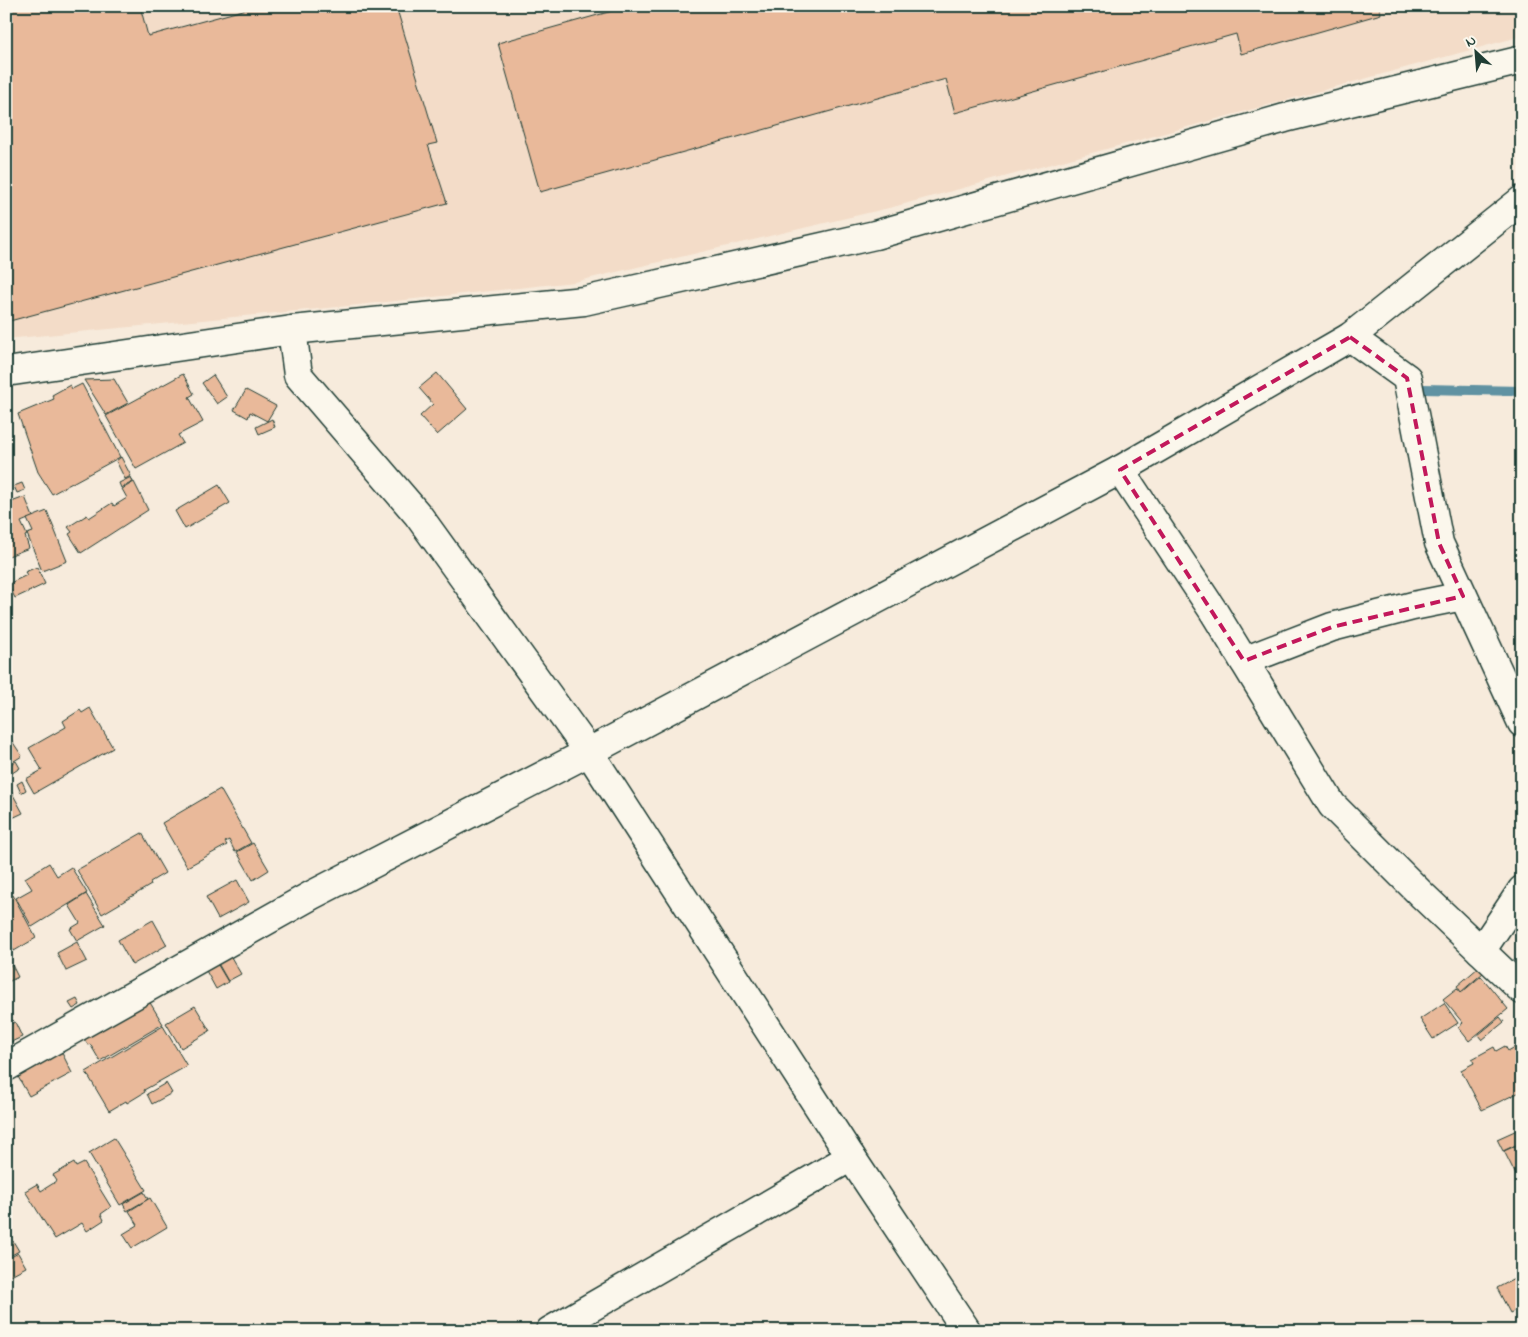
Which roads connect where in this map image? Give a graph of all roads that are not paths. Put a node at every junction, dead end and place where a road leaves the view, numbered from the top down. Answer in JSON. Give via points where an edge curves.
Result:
{"nodes":[{"id":1,"x":1522,"y":60,"type":"edge"},
{"id":2,"x":1522,"y":200,"type":"edge"},
{"id":3,"x":292,"y":330,"type":"junction"},
{"id":4,"x":1350,"y":337,"type":"junction"},
{"id":5,"x":6,"y":372,"type":"edge"},
{"id":6,"x":1120,"y":470,"type":"junction"},
{"id":7,"x":1463,"y":596,"type":"junction"},
{"id":8,"x":1244,"y":661,"type":"junction"},
{"id":9,"x":1522,"y":723,"type":"edge"},
{"id":10,"x":589,"y":752,"type":"junction"},
{"id":11,"x":1522,"y":890,"type":"edge"},
{"id":12,"x":1481,"y":952,"type":"junction"},
{"id":13,"x":1522,"y":990,"type":"edge"},
{"id":14,"x":6,"y":1067,"type":"edge"},
{"id":15,"x":851,"y":1157,"type":"junction"},
{"id":16,"x":550,"y":1331,"type":"edge"},
{"id":17,"x":968,"y":1331,"type":"edge"}],
"edges":[{"from":1,"to":3,"type":"street","via":[[1285,118],[875,235],[584,301]]},
{"from":2,"to":4,"type":"street"},
{"from":3,"to":5,"type":"street"},
{"from":3,"to":10,"type":"street","via":[[298,375],[418,515]]},
{"from":4,"to":6,"type":"street"},
{"from":4,"to":7,"type":"street","via":[[1406,378],[1439,543]]},
{"from":6,"to":8,"type":"street"},
{"from":6,"to":10,"type":"street"},
{"from":7,"to":8,"type":"street","via":[[1332,627]]},
{"from":7,"to":9,"type":"street"},
{"from":8,"to":12,"type":"street","via":[[1332,806]]},
{"from":10,"to":14,"type":"street","via":[[312,895]]},
{"from":10,"to":15,"type":"street"},
{"from":11,"to":12,"type":"street"},
{"from":12,"to":13,"type":"street"},
{"from":15,"to":16,"type":"street"},
{"from":15,"to":17,"type":"street"}]}
